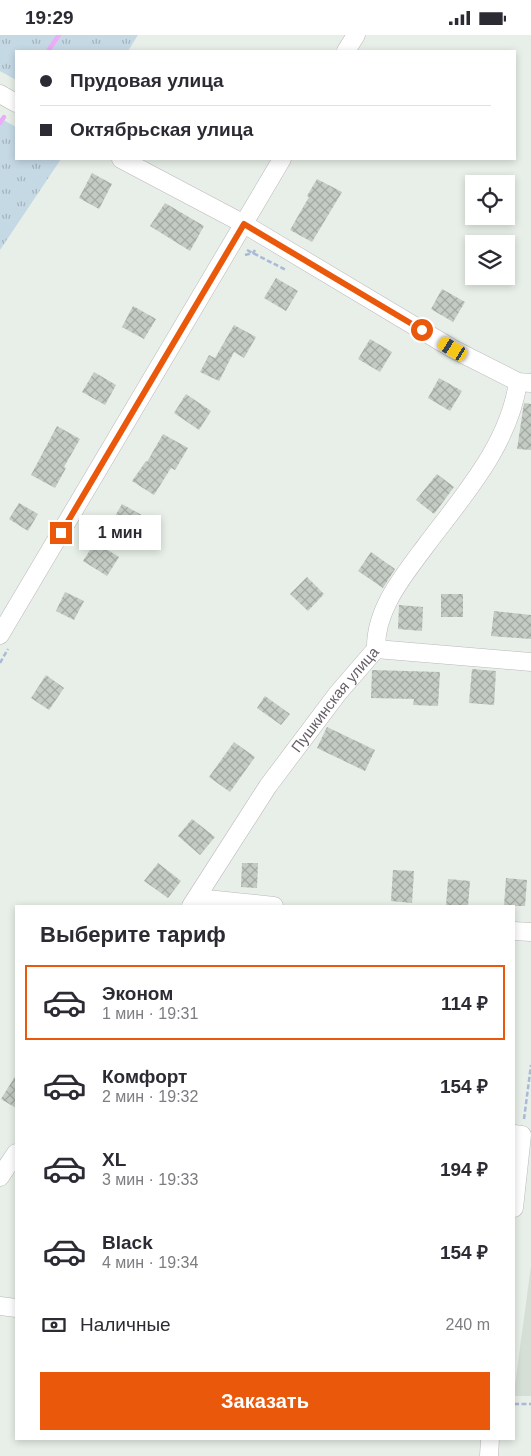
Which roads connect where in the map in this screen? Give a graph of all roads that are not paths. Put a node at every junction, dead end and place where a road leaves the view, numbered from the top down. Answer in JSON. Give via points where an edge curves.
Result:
{"nodes":[{"id":1,"x":356,"y":35,"type":"edge"},
{"id":2,"x":347,"y":50,"type":"edge"},
{"id":3,"x":0,"y":94,"type":"edge"},
{"id":4,"x":15,"y":102,"type":"edge"},
{"id":5,"x":124,"y":160,"type":"edge"},
{"id":6,"x":281,"y":160,"type":"edge"},
{"id":7,"x":244,"y":224,"type":"junction"},
{"id":8,"x":524,"y":383,"type":"edge"},
{"id":9,"x":0,"y":635,"type":"edge"},
{"id":10,"x":376,"y":649,"type":"junction"},
{"id":11,"x":531,"y":662,"type":"edge"},
{"id":12,"x":194,"y":902,"type":"edge"},
{"id":13,"x":254,"y":905,"type":"edge"},
{"id":14,"x":515,"y":931,"type":"edge"},
{"id":15,"x":531,"y":932,"type":"edge"},
{"id":16,"x":518,"y":1134,"type":"edge"},
{"id":17,"x":15,"y":1154,"type":"edge"},
{"id":18,"x":0,"y":1177,"type":"edge"},
{"id":19,"x":515,"y":1190,"type":"edge"},
{"id":20,"x":0,"y":1306,"type":"edge"},
{"id":21,"x":15,"y":1307,"type":"edge"},
{"id":22,"x":490,"y":1440,"type":"edge"},
{"id":23,"x":489,"y":1456,"type":"edge"}],
"edges":[{"from":1,"to":2,"type":"street"},
{"from":3,"to":4,"type":"street"},
{"from":5,"to":7,"type":"street"},
{"from":6,"to":7,"type":"street"},
{"from":7,"to":8,"type":"street","via":[[453,349]]},
{"from":7,"to":9,"type":"street"},
{"from":8,"to":10,"type":"street","name":"Пушкинская улица","via":[[516,395],[504,432],[472,484],[400,580],[380,619]]},
{"from":10,"to":11,"type":"street"},
{"from":10,"to":12,"type":"street","name":"Пушкинская улица","via":[[338,693],[268,786]]},
{"from":12,"to":13,"type":"street"},
{"from":14,"to":15,"type":"street"},
{"from":16,"to":19,"type":"street"},
{"from":17,"to":18,"type":"street"},
{"from":20,"to":21,"type":"street"},
{"from":22,"to":23,"type":"street"}]}
